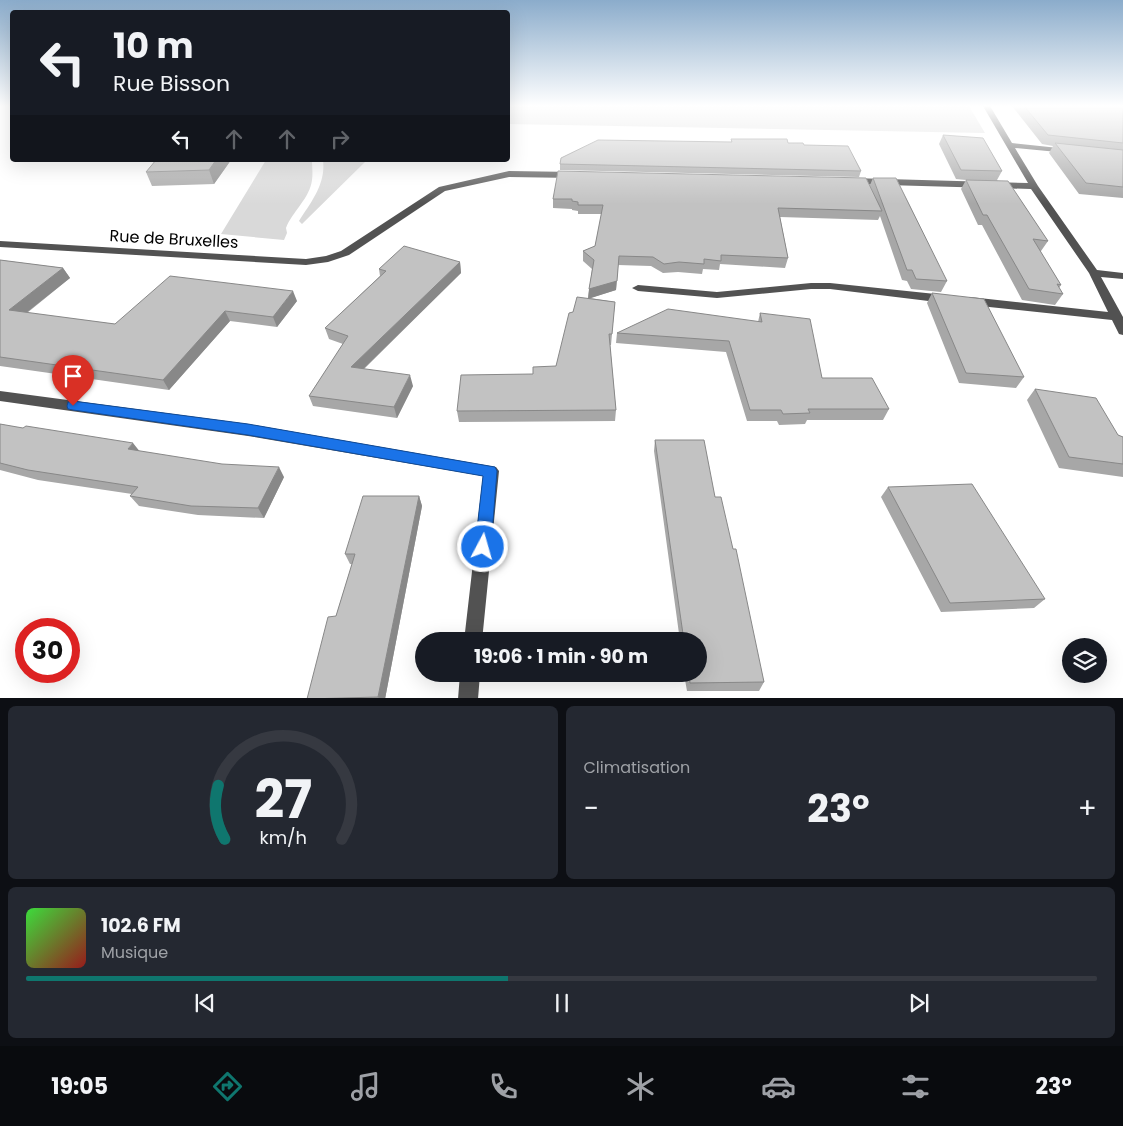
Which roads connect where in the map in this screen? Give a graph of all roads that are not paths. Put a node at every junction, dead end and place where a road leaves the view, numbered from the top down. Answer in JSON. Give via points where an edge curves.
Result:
{"nodes":[{"id":1,"x":1006,"y":139,"type":"edge"},
{"id":2,"x":1010,"y":146,"type":"junction"},
{"id":3,"x":1078,"y":153,"type":"edge"},
{"id":4,"x":588,"y":176,"type":"edge"},
{"id":5,"x":846,"y":181,"type":"edge"},
{"id":6,"x":1034,"y":186,"type":"junction"},
{"id":7,"x":0,"y":244,"type":"edge"},
{"id":8,"x":1094,"y":273,"type":"junction"},
{"id":9,"x":1123,"y":276,"type":"edge"},
{"id":10,"x":638,"y":288,"type":"dead end"},
{"id":11,"x":1117,"y":317,"type":"junction"},
{"id":12,"x":1123,"y":331,"type":"edge"},
{"id":13,"x":0,"y":396,"type":"edge"},
{"id":14,"x":475,"y":632,"type":"edge"},
{"id":15,"x":469,"y":682,"type":"edge"},
{"id":16,"x":468,"y":698,"type":"edge"}],
"edges":[{"from":1,"to":2,"type":"street"},
{"from":2,"to":3,"type":"street"},
{"from":2,"to":6,"type":"street"},
{"from":4,"to":7,"type":"street","name":"Rue de Bruxelles","via":[[509,174],[442,189],[345,253],[306,262]]},
{"from":5,"to":6,"type":"street"},
{"from":6,"to":8,"type":"street"},
{"from":8,"to":9,"type":"street"},
{"from":8,"to":11,"type":"street"},
{"from":10,"to":11,"type":"street","via":[[717,295],[830,286]]},
{"from":11,"to":12,"type":"street"},
{"from":13,"to":14,"type":"street","via":[[248,430],[490,471]]},
{"from":15,"to":16,"type":"street"}]}
